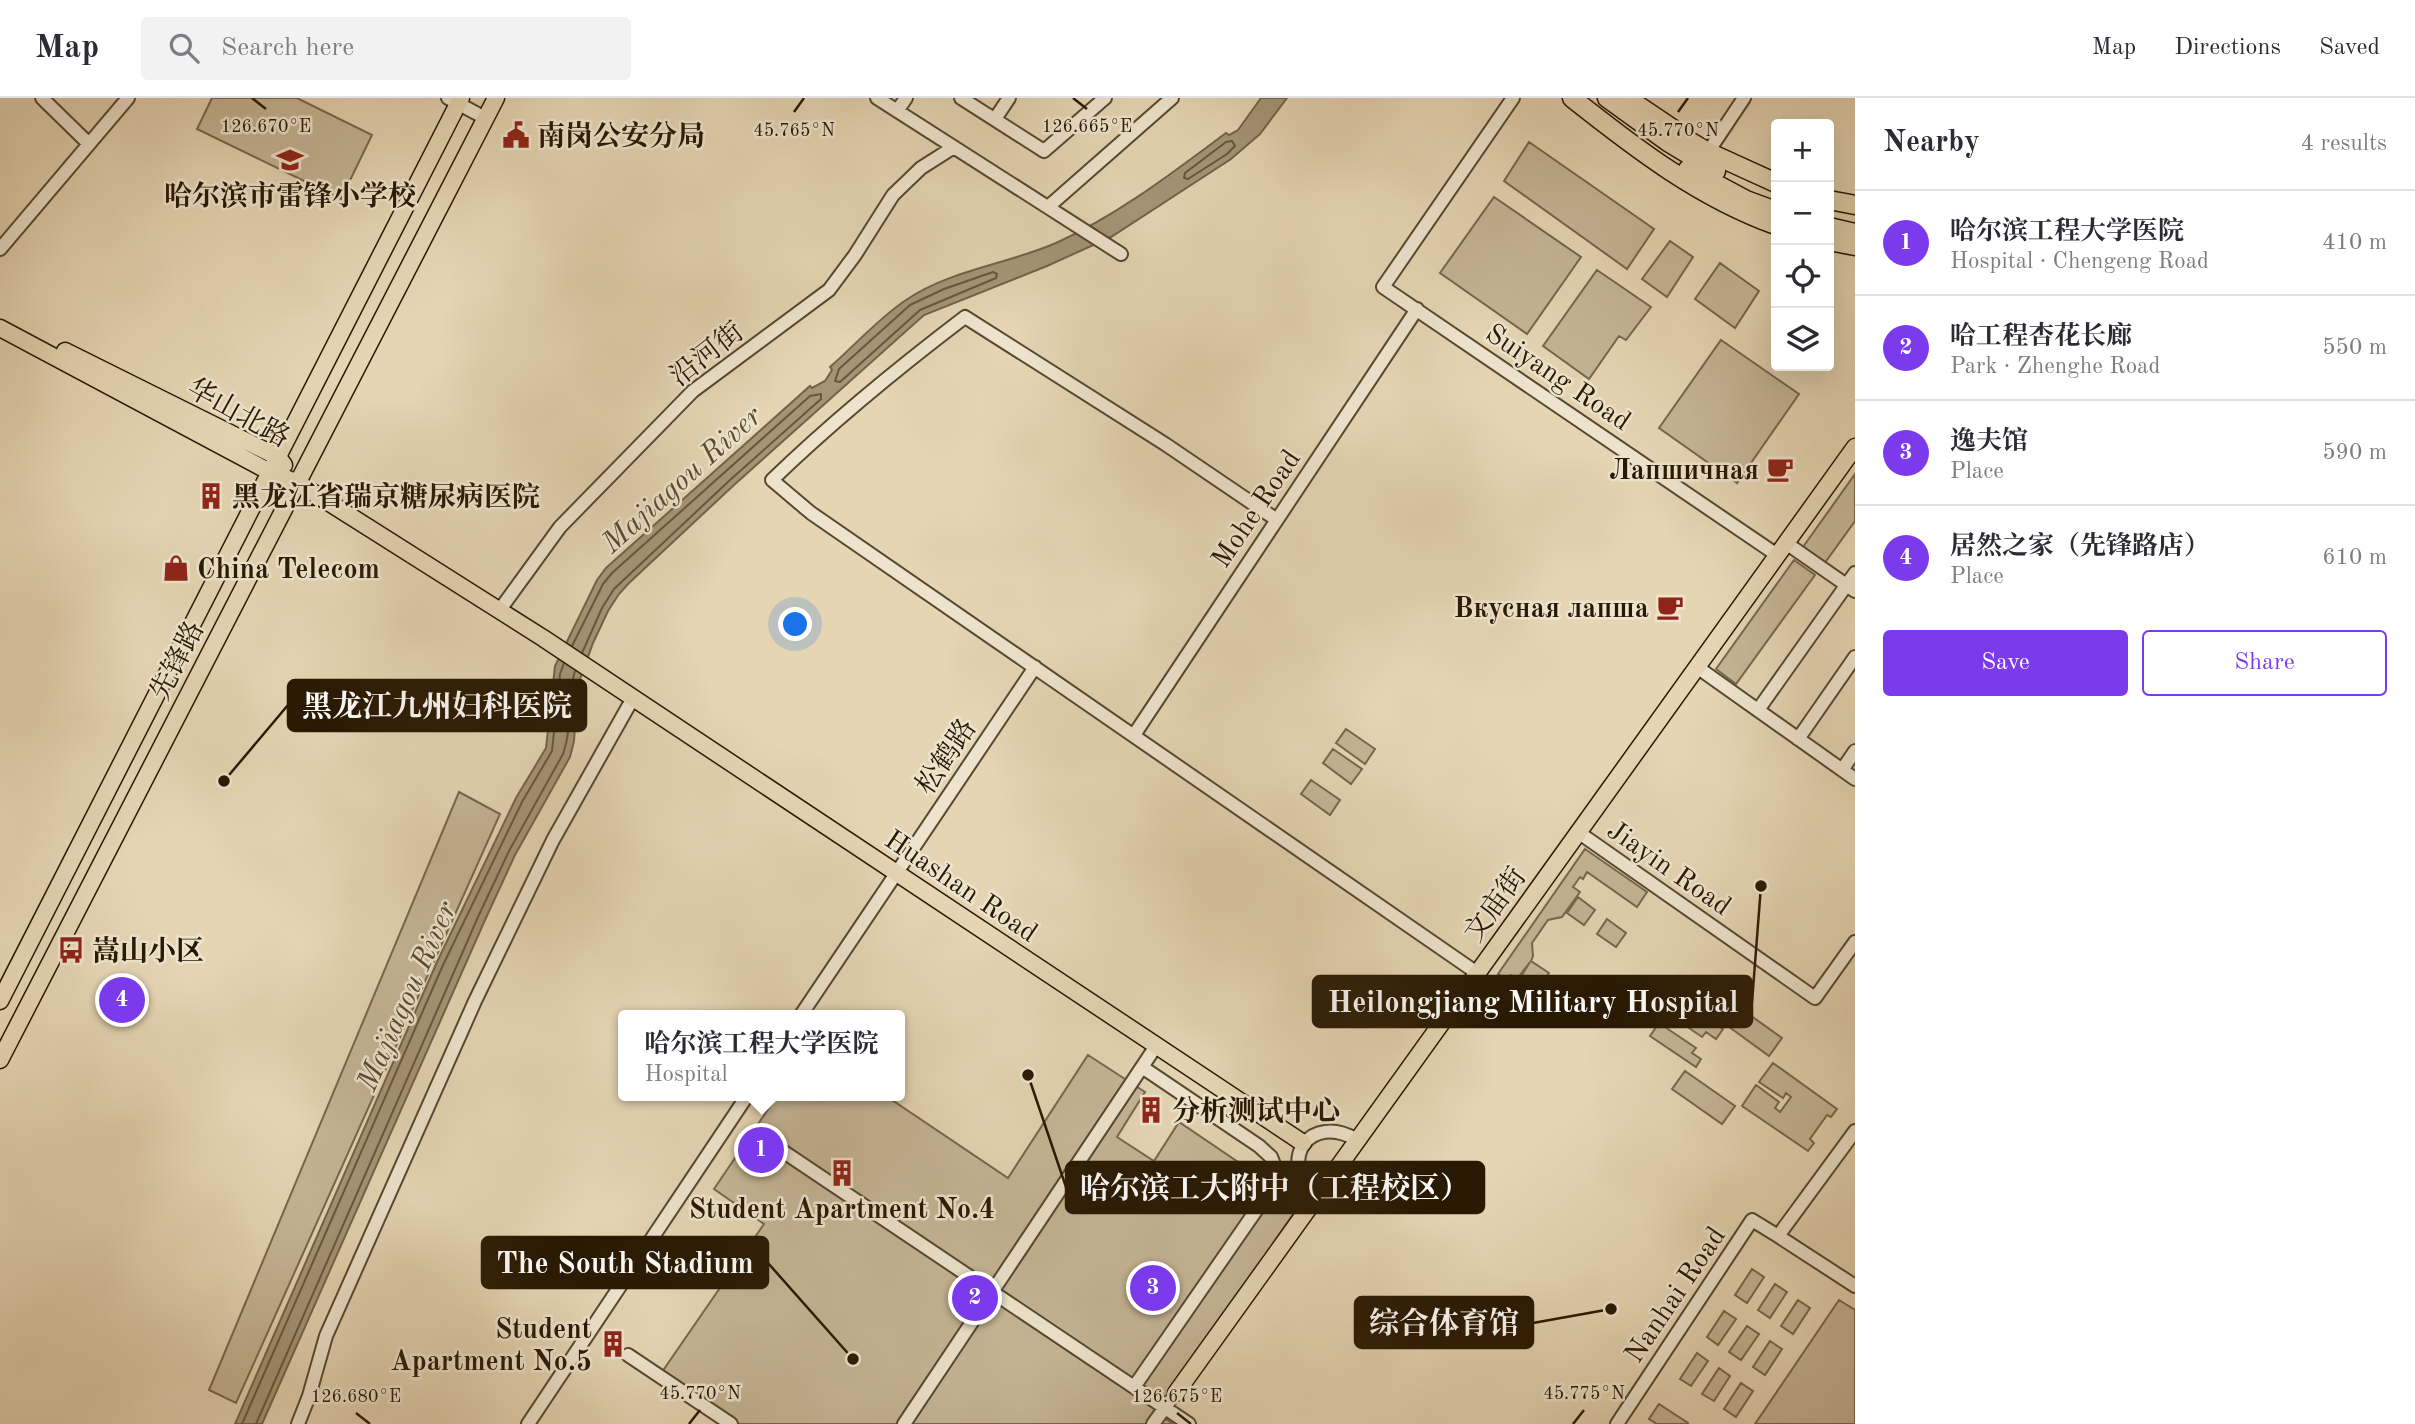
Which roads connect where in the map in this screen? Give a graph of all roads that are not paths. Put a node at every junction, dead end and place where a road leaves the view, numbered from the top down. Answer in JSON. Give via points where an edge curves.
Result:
{"nodes":[{"id":1,"x":42,"y":98,"type":"edge"},
{"id":2,"x":128,"y":98,"type":"edge"},
{"id":3,"x":496,"y":98,"type":"edge"},
{"id":4,"x":877,"y":98,"type":"edge"},
{"id":5,"x":906,"y":98,"type":"edge"},
{"id":6,"x":961,"y":98,"type":"edge"},
{"id":7,"x":1009,"y":98,"type":"edge"},
{"id":8,"x":1105,"y":98,"type":"edge"},
{"id":9,"x":1172,"y":98,"type":"edge"},
{"id":10,"x":1513,"y":98,"type":"edge"},
{"id":11,"x":1558,"y":98,"type":"edge"},
{"id":12,"x":1574,"y":98,"type":"edge"},
{"id":13,"x":1607,"y":98,"type":"edge"},
{"id":14,"x":1615,"y":98,"type":"edge"},
{"id":15,"x":1744,"y":98,"type":"edge"},
{"id":16,"x":457,"y":99,"type":"edge"},
{"id":17,"x":1638,"y":101,"type":"edge"},
{"id":18,"x":897,"y":111,"type":"junction"},
{"id":19,"x":485,"y":118,"type":"junction"},
{"id":20,"x":995,"y":119,"type":"junction"},
{"id":21,"x":89,"y":144,"type":"junction"},
{"id":22,"x":954,"y":147,"type":"junction"},
{"id":23,"x":1709,"y":152,"type":"junction"},
{"id":24,"x":1774,"y":182,"type":"edge"},
{"id":25,"x":1691,"y":185,"type":"junction"},
{"id":26,"x":1771,"y":198,"type":"edge"},
{"id":27,"x":1834,"y":201,"type":"edge"},
{"id":28,"x":1855,"y":205,"type":"edge"},
{"id":29,"x":1048,"y":207,"type":"junction"},
{"id":30,"x":1771,"y":209,"type":"edge"},
{"id":31,"x":1834,"y":218,"type":"edge"},
{"id":32,"x":1855,"y":222,"type":"edge"},
{"id":33,"x":1771,"y":223,"type":"edge"},
{"id":34,"x":1834,"y":228,"type":"edge"},
{"id":35,"x":1855,"y":233,"type":"edge"},
{"id":36,"x":1834,"y":242,"type":"edge"},
{"id":37,"x":1855,"y":246,"type":"edge"},
{"id":38,"x":0,"y":248,"type":"edge"},
{"id":39,"x":1116,"y":251,"type":"dead end"},
{"id":40,"x":1417,"y":309,"type":"junction"},
{"id":41,"x":0,"y":318,"type":"edge"},
{"id":42,"x":0,"y":328,"type":"edge"},
{"id":43,"x":1855,"y":447,"type":"edge"},
{"id":44,"x":278,"y":457,"type":"junction"},
{"id":45,"x":270,"y":472,"type":"junction"},
{"id":46,"x":298,"y":483,"type":"junction"},
{"id":47,"x":1277,"y":520,"type":"junction"},
{"id":48,"x":1782,"y":549,"type":"junction"},
{"id":49,"x":1855,"y":573,"type":"edge"},
{"id":50,"x":1851,"y":588,"type":"edge"},
{"id":51,"x":499,"y":611,"type":"junction"},
{"id":52,"x":1855,"y":657,"type":"edge"},
{"id":53,"x":1035,"y":667,"type":"junction"},
{"id":54,"x":1697,"y":667,"type":"junction"},
{"id":55,"x":633,"y":698,"type":"junction"},
{"id":56,"x":1758,"y":710,"type":"junction"},
{"id":57,"x":1134,"y":735,"type":"junction"},
{"id":58,"x":1798,"y":738,"type":"junction"},
{"id":59,"x":1855,"y":751,"type":"edge"},
{"id":60,"x":1842,"y":770,"type":"junction"},
{"id":61,"x":1855,"y":779,"type":"edge"},
{"id":62,"x":1578,"y":832,"type":"junction"},
{"id":63,"x":896,"y":873,"type":"junction"},
{"id":64,"x":1855,"y":942,"type":"edge"},
{"id":65,"x":1477,"y":974,"type":"junction"},
{"id":66,"x":0,"y":1001,"type":"edge"},
{"id":67,"x":804,"y":1010,"type":"edge"},
{"id":68,"x":1156,"y":1046,"type":"junction"},
{"id":69,"x":0,"y":1060,"type":"edge"},
{"id":70,"x":1142,"y":1067,"type":"junction"},
{"id":71,"x":744,"y":1101,"type":"edge"},
{"id":72,"x":1855,"y":1131,"type":"edge"},
{"id":73,"x":1357,"y":1140,"type":"junction"},
{"id":74,"x":1303,"y":1143,"type":"junction"},
{"id":75,"x":781,"y":1150,"type":"dead end"},
{"id":76,"x":1316,"y":1197,"type":"junction"},
{"id":77,"x":1778,"y":1236,"type":"junction"},
{"id":78,"x":1855,"y":1286,"type":"edge"},
{"id":79,"x":991,"y":1291,"type":"junction"},
{"id":80,"x":628,"y":1355,"type":"dead end"},
{"id":81,"x":1135,"y":1387,"type":"junction"},
{"id":82,"x":1176,"y":1393,"type":"joint"},
{"id":83,"x":1165,"y":1408,"type":"junction"},
{"id":84,"x":298,"y":1424,"type":"edge"},
{"id":85,"x":528,"y":1424,"type":"edge"},
{"id":86,"x":731,"y":1424,"type":"edge"},
{"id":87,"x":904,"y":1424,"type":"edge"},
{"id":88,"x":1153,"y":1424,"type":"edge"},
{"id":89,"x":1189,"y":1424,"type":"edge"},
{"id":90,"x":1617,"y":1424,"type":"edge"}],
"edges":[{"from":1,"to":21,"type":"street"},
{"from":2,"to":21,"type":"street"},
{"from":3,"to":19,"type":"main road","name":"先锋路"},
{"from":4,"to":18,"type":"street"},
{"from":5,"to":18,"type":"street"},
{"from":6,"to":20,"type":"street"},
{"from":7,"to":20,"type":"street"},
{"from":8,"to":20,"type":"street","via":[[1044,151]]},
{"from":9,"to":29,"type":"street"},
{"from":10,"to":40,"type":"street","name":"Suiyang Road","via":[[1383,287]]},
{"from":11,"to":25,"type":"highway"},
{"from":12,"to":25,"type":"highway"},
{"from":12,"to":30,"type":"highway","via":[[1707,180]]},
{"from":13,"to":26,"type":"highway","via":[[1700,162]]},
{"from":14,"to":23,"type":"highway"},
{"from":15,"to":23,"type":"street"},
{"from":16,"to":19,"type":"street"},
{"from":16,"to":44,"type":"main road","name":"先锋路"},
{"from":17,"to":23,"type":"highway"},
{"from":18,"to":22,"type":"street"},
{"from":19,"to":46,"type":"main road","name":"先锋路"},
{"from":21,"to":38,"type":"street"},
{"from":22,"to":29,"type":"street"},
{"from":22,"to":51,"type":"street","name":"沿河街","via":[[921,168],[893,195],[829,290],[693,391],[559,527]]},
{"from":23,"to":24,"type":"highway"},
{"from":25,"to":33,"type":"highway"},
{"from":27,"to":28,"type":"highway"},
{"from":29,"to":39,"type":"street"},
{"from":31,"to":32,"type":"highway"},
{"from":34,"to":35,"type":"highway"},
{"from":36,"to":37,"type":"highway"},
{"from":40,"to":47,"type":"street","name":"Mohe Road"},
{"from":40,"to":48,"type":"street","name":"Suiyang Road"},
{"from":41,"to":44,"type":"main road","name":"华山北路"},
{"from":42,"to":45,"type":"main road","name":"华山北路"},
{"from":43,"to":48,"type":"main road","name":"文庙街"},
{"from":44,"to":45,"type":"main road","name":"先锋路"},
{"from":44,"to":46,"type":"main road","name":"华山北路"},
{"from":45,"to":46,"type":"main road","name":"华山北路"},
{"from":45,"to":66,"type":"main road","name":"先锋路"},
{"from":46,"to":51,"type":"main road","name":"Huashan Road"},
{"from":46,"to":69,"type":"main road","name":"先锋路"},
{"from":47,"to":53,"type":"street","via":[[965,317],[824,430],[772,480],[811,513]]},
{"from":47,"to":57,"type":"street","name":"Mohe Road"},
{"from":48,"to":50,"type":"street","name":"Suiyang Road"},
{"from":48,"to":54,"type":"main road","name":"文庙街"},
{"from":49,"to":50,"type":"street"},
{"from":50,"to":56,"type":"street"},
{"from":51,"to":55,"type":"main road","name":"Huashan Road"},
{"from":52,"to":58,"type":"street"},
{"from":53,"to":57,"type":"street"},
{"from":53,"to":63,"type":"street","name":"松鹤路"},
{"from":54,"to":56,"type":"street"},
{"from":54,"to":62,"type":"main road","name":"文庙街"},
{"from":55,"to":63,"type":"main road","name":"Huashan Road"},
{"from":55,"to":84,"type":"street","via":[[553,840],[475,1001],[326,1336]]},
{"from":56,"to":58,"type":"street"},
{"from":57,"to":65,"type":"street"},
{"from":58,"to":60,"type":"street"},
{"from":59,"to":60,"type":"street"},
{"from":60,"to":61,"type":"street"},
{"from":62,"to":64,"type":"street","name":"Jiayin Road","via":[[1815,999]]},
{"from":62,"to":65,"type":"main road","name":"文庙街"},
{"from":63,"to":67,"type":"street","name":"松鹤路"},
{"from":63,"to":68,"type":"main road","name":"Huashan Road"},
{"from":65,"to":73,"type":"main road","name":"文庙街"},
{"from":68,"to":70,"type":"street"},
{"from":68,"to":74,"type":"main road","name":"Huashan Road"},
{"from":70,"to":79,"type":"street"},
{"from":70,"to":81,"type":"street","via":[[1259,1146],[1271,1157],[1278,1175]]},
{"from":71,"to":85,"type":"street"},
{"from":72,"to":77,"type":"street"},
{"from":73,"to":74,"type":"street","via":[[1330,1130]]},
{"from":73,"to":76,"type":"main road","name":"文庙街"},
{"from":74,"to":76,"type":"street","via":[[1297,1162],[1301,1179]]},
{"from":75,"to":79,"type":"street"},
{"from":76,"to":82,"type":"main road","name":"文庙街"},
{"from":77,"to":78,"type":"street"},
{"from":77,"to":90,"type":"street","name":"Nanhai Road","via":[[1752,1220]]},
{"from":79,"to":81,"type":"street"},
{"from":79,"to":87,"type":"street"},
{"from":80,"to":86,"type":"street"},
{"from":81,"to":83,"type":"street"},
{"from":82,"to":83,"type":"street"},
{"from":83,"to":88,"type":"street"},
{"from":83,"to":89,"type":"street"}]}
